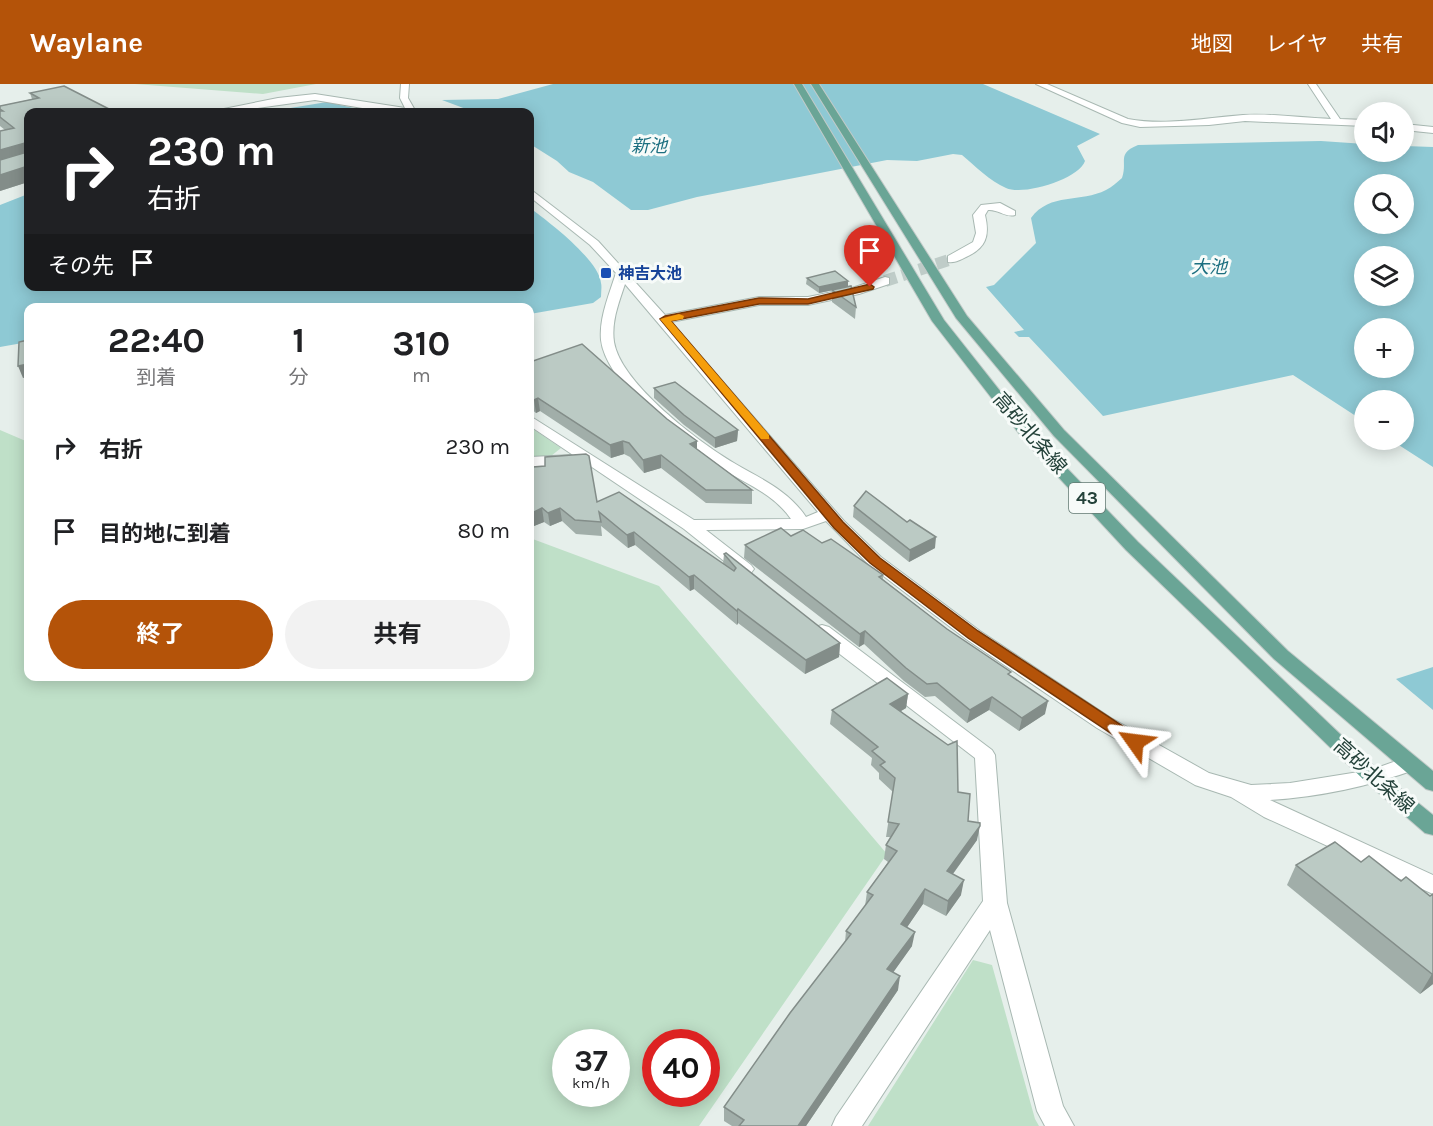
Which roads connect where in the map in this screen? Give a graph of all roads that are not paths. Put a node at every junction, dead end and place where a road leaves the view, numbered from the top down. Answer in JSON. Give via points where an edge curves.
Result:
{"nodes":[{"id":1,"x":405,"y":84,"type":"edge"},
{"id":2,"x":798,"y":84,"type":"edge"},
{"id":3,"x":815,"y":84,"type":"edge"},
{"id":4,"x":1040,"y":84,"type":"edge"},
{"id":5,"x":1312,"y":84,"type":"edge"},
{"id":6,"x":241,"y":108,"type":"edge"},
{"id":7,"x":378,"y":108,"type":"edge"},
{"id":8,"x":409,"y":108,"type":"edge"},
{"id":9,"x":1336,"y":120,"type":"junction"},
{"id":10,"x":1354,"y":122,"type":"edge"},
{"id":11,"x":1414,"y":127,"type":"edge"},
{"id":12,"x":1433,"y":130,"type":"edge"},
{"id":13,"x":534,"y":195,"type":"edge"},
{"id":14,"x":1011,"y":213,"type":"dead end"},
{"id":15,"x":952,"y":259,"type":"tunnel mouth"},
{"id":16,"x":622,"y":273,"type":"junction"},
{"id":17,"x":885,"y":281,"type":"tunnel mouth"},
{"id":18,"x":665,"y":319,"type":"junction"},
{"id":19,"x":534,"y":423,"type":"edge"},
{"id":20,"x":586,"y":457,"type":"junction"},
{"id":21,"x":534,"y":462,"type":"edge"},
{"id":22,"x":830,"y":513,"type":"junction"},
{"id":23,"x":803,"y":524,"type":"junction"},
{"id":24,"x":690,"y":525,"type":"junction"},
{"id":25,"x":762,"y":583,"type":"edge"},
{"id":26,"x":807,"y":620,"type":"edge"},
{"id":27,"x":1410,"y":764,"type":"junction"},
{"id":28,"x":1373,"y":777,"type":"junction"},
{"id":29,"x":1433,"y":783,"type":"edge"},
{"id":30,"x":1233,"y":790,"type":"junction"},
{"id":31,"x":1433,"y":827,"type":"edge"},
{"id":32,"x":1433,"y":885,"type":"edge"},
{"id":33,"x":995,"y":903,"type":"junction"},
{"id":34,"x":846,"y":1126,"type":"edge"},
{"id":35,"x":1060,"y":1126,"type":"edge"}],
"edges":[{"from":1,"to":8,"type":"street","via":[[404,98]]},
{"from":2,"to":28,"type":"main road","name":"高砂北条線","number":"43","via":[[938,321],[1029,437],[1132,546]]},
{"from":3,"to":27,"type":"main road","name":"高砂北条線","number":"43","via":[[962,318],[1059,433],[1281,655]]},
{"from":4,"to":9,"type":"street","via":[[1140,124],[1245,118]]},
{"from":5,"to":9,"type":"street"},
{"from":6,"to":7,"type":"street","via":[[314,97]]},
{"from":9,"to":10,"type":"street"},
{"from":11,"to":12,"type":"street"},
{"from":13,"to":16,"type":"street","via":[[594,243]]},
{"from":14,"to":15,"type":"street","via":[[1000,206],[985,207],[979,215],[983,228],[981,242],[976,249]]},
{"from":16,"to":18,"type":"street"},
{"from":16,"to":23,"type":"street","via":[[607,327],[608,346],[616,367],[653,407],[718,460],[784,500]]},
{"from":17,"to":18,"type":"street","via":[[808,302],[759,301]]},
{"from":18,"to":22,"type":"street"},
{"from":19,"to":20,"type":"street"},
{"from":20,"to":21,"type":"street"},
{"from":20,"to":24,"type":"street"},
{"from":22,"to":23,"type":"street"},
{"from":22,"to":30,"type":"street","via":[[875,561],[973,635],[1104,723],[1202,778]]},
{"from":23,"to":24,"type":"street"},
{"from":24,"to":25,"type":"street"},
{"from":26,"to":33,"type":"street","via":[[985,755]]},
{"from":27,"to":28,"type":"street"},
{"from":27,"to":29,"type":"main road","name":"高砂北条線","number":"43"},
{"from":28,"to":30,"type":"street","via":[[1290,790]]},
{"from":28,"to":31,"type":"main road","name":"高砂北条線","number":"43"},
{"from":30,"to":32,"type":"street"},
{"from":33,"to":34,"type":"street"},
{"from":33,"to":35,"type":"street","via":[[1051,1111]]}]}
